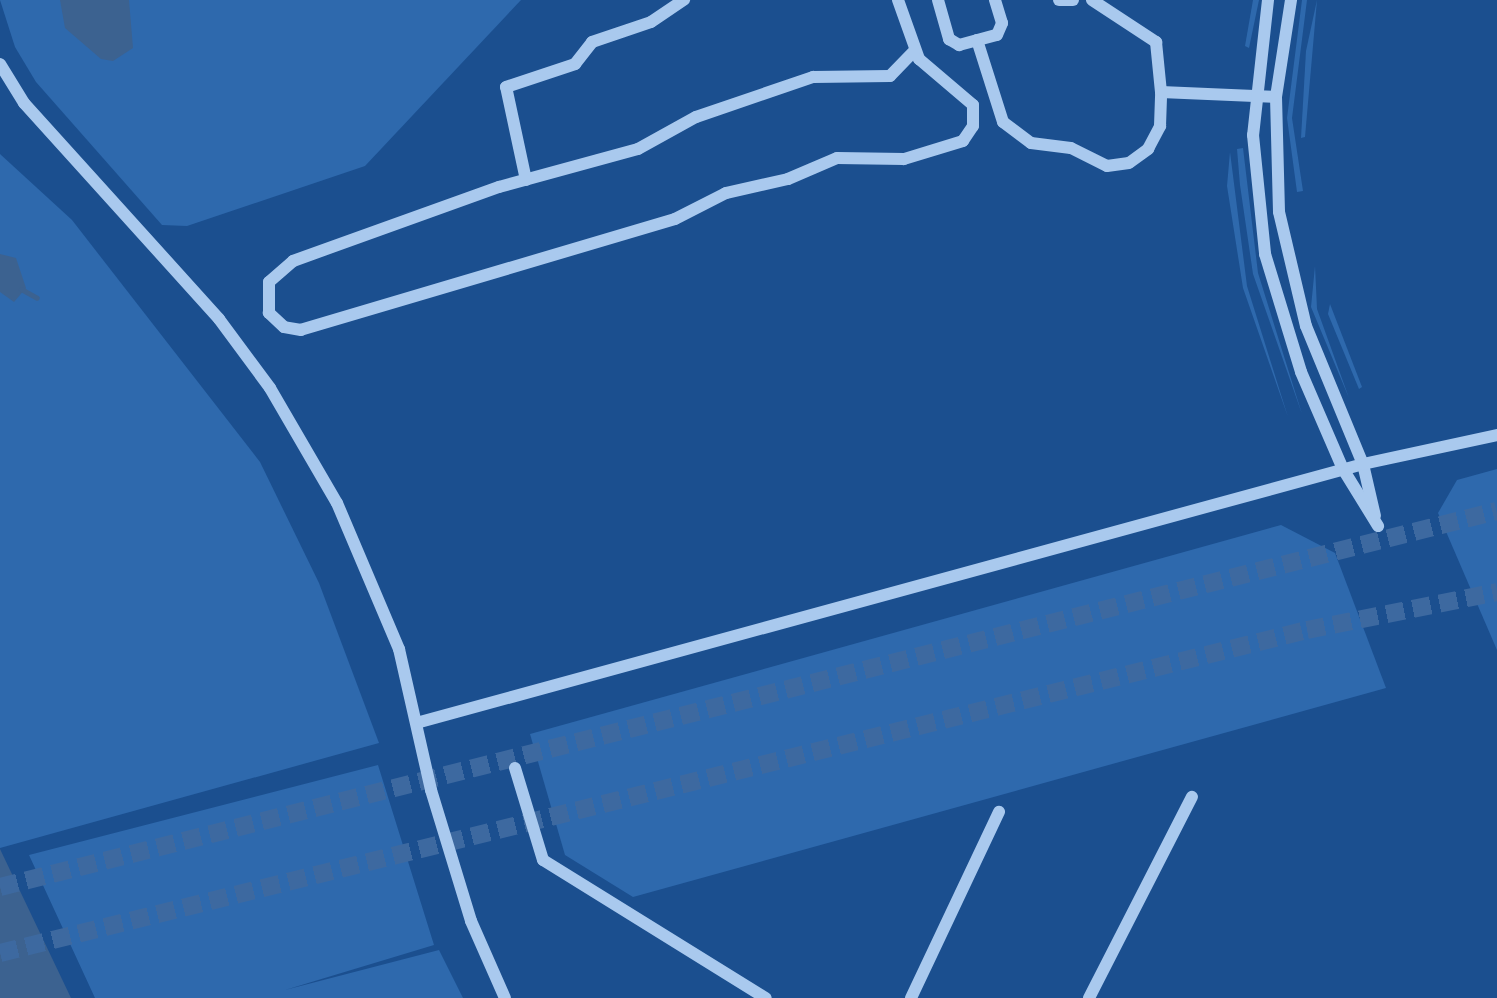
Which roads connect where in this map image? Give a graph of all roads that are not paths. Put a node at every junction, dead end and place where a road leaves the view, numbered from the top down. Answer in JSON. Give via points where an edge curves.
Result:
{"nodes":[{"id":1,"x":684,"y":0,"type":"edge"},
{"id":2,"x":898,"y":0,"type":"edge"},
{"id":3,"x":937,"y":0,"type":"edge"},
{"id":4,"x":995,"y":0,"type":"edge"},
{"id":5,"x":1059,"y":0,"type":"edge"},
{"id":6,"x":1073,"y":0,"type":"edge"},
{"id":7,"x":1093,"y":0,"type":"edge"},
{"id":8,"x":1268,"y":0,"type":"edge"},
{"id":9,"x":1291,"y":0,"type":"edge"},
{"id":10,"x":977,"y":40,"type":"junction"},
{"id":11,"x":914,"y":51,"type":"junction"},
{"id":12,"x":0,"y":64,"type":"edge"},
{"id":13,"x":1161,"y":92,"type":"junction"},
{"id":14,"x":1254,"y":96,"type":"junction"},
{"id":15,"x":1276,"y":97,"type":"junction"},
{"id":16,"x":526,"y":180,"type":"junction"},
{"id":17,"x":1497,"y":435,"type":"edge"},
{"id":18,"x":1363,"y":464,"type":"junction"},
{"id":19,"x":1343,"y":470,"type":"junction"},
{"id":20,"x":420,"y":722,"type":"junction"},
{"id":21,"x":515,"y":768,"type":"dead end"},
{"id":22,"x":1192,"y":797,"type":"dead end"},
{"id":23,"x":999,"y":812,"type":"dead end"},
{"id":24,"x":505,"y":998,"type":"edge"},
{"id":25,"x":766,"y":998,"type":"edge"},
{"id":26,"x":911,"y":998,"type":"edge"},
{"id":27,"x":1089,"y":998,"type":"edge"}],
"edges":[{"from":1,"to":16,"type":"street","via":[[651,22],[592,42],[575,64],[506,87]]},
{"from":2,"to":11,"type":"street"},
{"from":3,"to":10,"type":"street","via":[[953,43]]},
{"from":4,"to":10,"type":"street","via":[[1001,29]]},
{"from":5,"to":6,"type":"street"},
{"from":7,"to":13,"type":"street","via":[[1156,42]]},
{"from":8,"to":14,"type":"street"},
{"from":9,"to":15,"type":"street"},
{"from":10,"to":13,"type":"street","via":[[1003,122],[1031,144],[1071,148],[1107,166],[1129,163],[1149,149],[1160,126]]},
{"from":11,"to":16,"type":"street","via":[[890,76],[813,77],[696,117],[638,149]]},
{"from":11,"to":16,"type":"street","via":[[970,98],[975,116],[963,141],[904,159],[837,158],[788,179],[726,193],[675,219],[300,330],[284,327],[270,313],[269,282],[293,261]]},
{"from":12,"to":20,"type":"street","via":[[24,103],[184,277],[270,388],[337,503],[400,649]]},
{"from":13,"to":14,"type":"street"},
{"from":14,"to":15,"type":"street"},
{"from":14,"to":19,"type":"street","via":[[1254,175],[1271,281]]},
{"from":15,"to":18,"type":"street","via":[[1275,169],[1294,289]]},
{"from":17,"to":18,"type":"street"},
{"from":18,"to":19,"type":"street"},
{"from":18,"to":19,"type":"street","via":[[1378,526]]},
{"from":19,"to":20,"type":"street"},
{"from":20,"to":24,"type":"street","via":[[431,789],[471,921]]},
{"from":21,"to":25,"type":"street","via":[[543,860]]},
{"from":22,"to":27,"type":"street"},
{"from":23,"to":26,"type":"street"}]}
